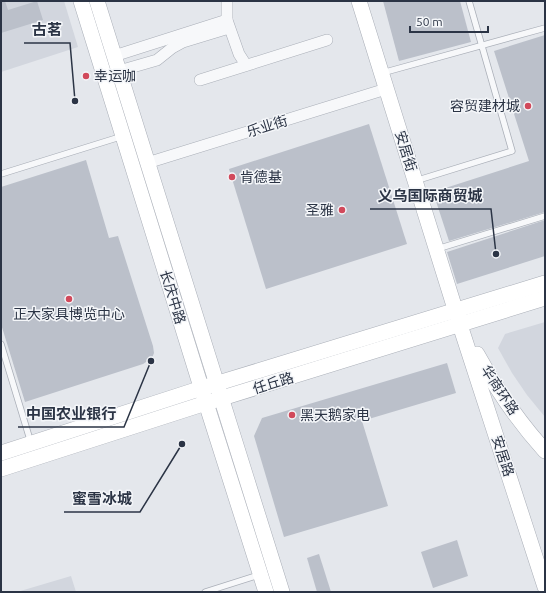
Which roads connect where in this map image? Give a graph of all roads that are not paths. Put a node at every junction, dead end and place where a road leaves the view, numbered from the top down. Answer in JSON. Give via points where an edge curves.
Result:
{"nodes":[{"id":1,"x":81,"y":1,"type":"edge"},
{"id":2,"x":97,"y":1,"type":"edge"},
{"id":3,"x":227,"y":1,"type":"edge"},
{"id":4,"x":358,"y":1,"type":"edge"},
{"id":5,"x":469,"y":1,"type":"edge"},
{"id":6,"x":228,"y":24,"type":"junction"},
{"id":7,"x":545,"y":28,"type":"edge"},
{"id":8,"x":327,"y":40,"type":"dead end"},
{"id":9,"x":482,"y":45,"type":"junction"},
{"id":10,"x":114,"y":56,"type":"junction"},
{"id":11,"x":246,"y":66,"type":"junction"},
{"id":12,"x":119,"y":72,"type":"junction"},
{"id":13,"x":381,"y":73,"type":"junction"},
{"id":14,"x":200,"y":80,"type":"dead end"},
{"id":15,"x":386,"y":89,"type":"junction"},
{"id":16,"x":123,"y":136,"type":"junction"},
{"id":17,"x":147,"y":164,"type":"junction"},
{"id":18,"x":1,"y":174,"type":"edge"},
{"id":19,"x":415,"y":181,"type":"junction"},
{"id":20,"x":545,"y":216,"type":"edge"},
{"id":21,"x":437,"y":249,"type":"junction"},
{"id":22,"x":545,"y":283,"type":"edge"},
{"id":23,"x":545,"y":298,"type":"edge"},
{"id":24,"x":458,"y":318,"type":"junction"},
{"id":25,"x":1,"y":344,"type":"edge"},
{"id":26,"x":216,"y":384,"type":"junction"},
{"id":27,"x":202,"y":388,"type":"junction"},
{"id":28,"x":221,"y":399,"type":"junction"},
{"id":29,"x":206,"y":404,"type":"junction"},
{"id":30,"x":31,"y":443,"type":"junction"},
{"id":31,"x":545,"y":451,"type":"edge"},
{"id":32,"x":1,"y":453,"type":"edge"},
{"id":33,"x":1,"y":469,"type":"edge"},
{"id":34,"x":261,"y":575,"type":"junction"},
{"id":35,"x":545,"y":587,"type":"edge"},
{"id":36,"x":205,"y":592,"type":"edge"},
{"id":37,"x":266,"y":592,"type":"edge"},
{"id":38,"x":282,"y":592,"type":"edge"}],
"edges":[{"from":1,"to":16,"type":"street","name":"长庆中路"},
{"from":2,"to":10,"type":"street","name":"长庆中路"},
{"from":3,"to":6,"type":"street"},
{"from":4,"to":13,"type":"street","name":"安居街"},
{"from":5,"to":9,"type":"lane"},
{"from":6,"to":10,"type":"street"},
{"from":6,"to":11,"type":"street"},
{"from":6,"to":12,"type":"street","via":[[183,42],[157,60]]},
{"from":7,"to":9,"type":"lane"},
{"from":8,"to":11,"type":"street"},
{"from":9,"to":13,"type":"lane"},
{"from":9,"to":19,"type":"lane","via":[[512,151]]},
{"from":10,"to":12,"type":"street","name":"长庆中路"},
{"from":11,"to":14,"type":"street"},
{"from":12,"to":17,"type":"street","name":"长庆中路"},
{"from":13,"to":15,"type":"street","name":"安居街"},
{"from":15,"to":17,"type":"street","name":"乐业街"},
{"from":15,"to":19,"type":"street","name":"安居街"},
{"from":16,"to":18,"type":"lane"},
{"from":16,"to":27,"type":"street","name":"长庆中路"},
{"from":17,"to":26,"type":"street","name":"长庆中路"},
{"from":19,"to":21,"type":"street","name":"安居街"},
{"from":20,"to":21,"type":"lane"},
{"from":21,"to":24,"type":"street","name":"安居街"},
{"from":22,"to":24,"type":"street","name":"任丘路"},
{"from":23,"to":24,"type":"street","name":"任丘路"},
{"from":24,"to":26,"type":"street","name":"任丘路"},
{"from":24,"to":28,"type":"street","name":"任丘路"},
{"from":24,"to":31,"type":"street","name":"华商环路","via":[[494,384]]},
{"from":24,"to":35,"type":"street","name":"安居路"},
{"from":25,"to":30,"type":"lane"},
{"from":26,"to":27,"type":"street","name":"任丘路"},
{"from":26,"to":28,"type":"street","name":"长庆中路"},
{"from":27,"to":29,"type":"street","name":"长庆中路"},
{"from":27,"to":30,"type":"street","name":"任丘路"},
{"from":28,"to":29,"type":"street","name":"任丘路"},
{"from":28,"to":38,"type":"street","name":"长庆中路"},
{"from":29,"to":33,"type":"street","name":"任丘路"},
{"from":29,"to":34,"type":"street","name":"长庆中路"},
{"from":30,"to":32,"type":"street","name":"任丘路"},
{"from":34,"to":36,"type":"lane"},
{"from":34,"to":37,"type":"street","name":"长庆中路"}]}
